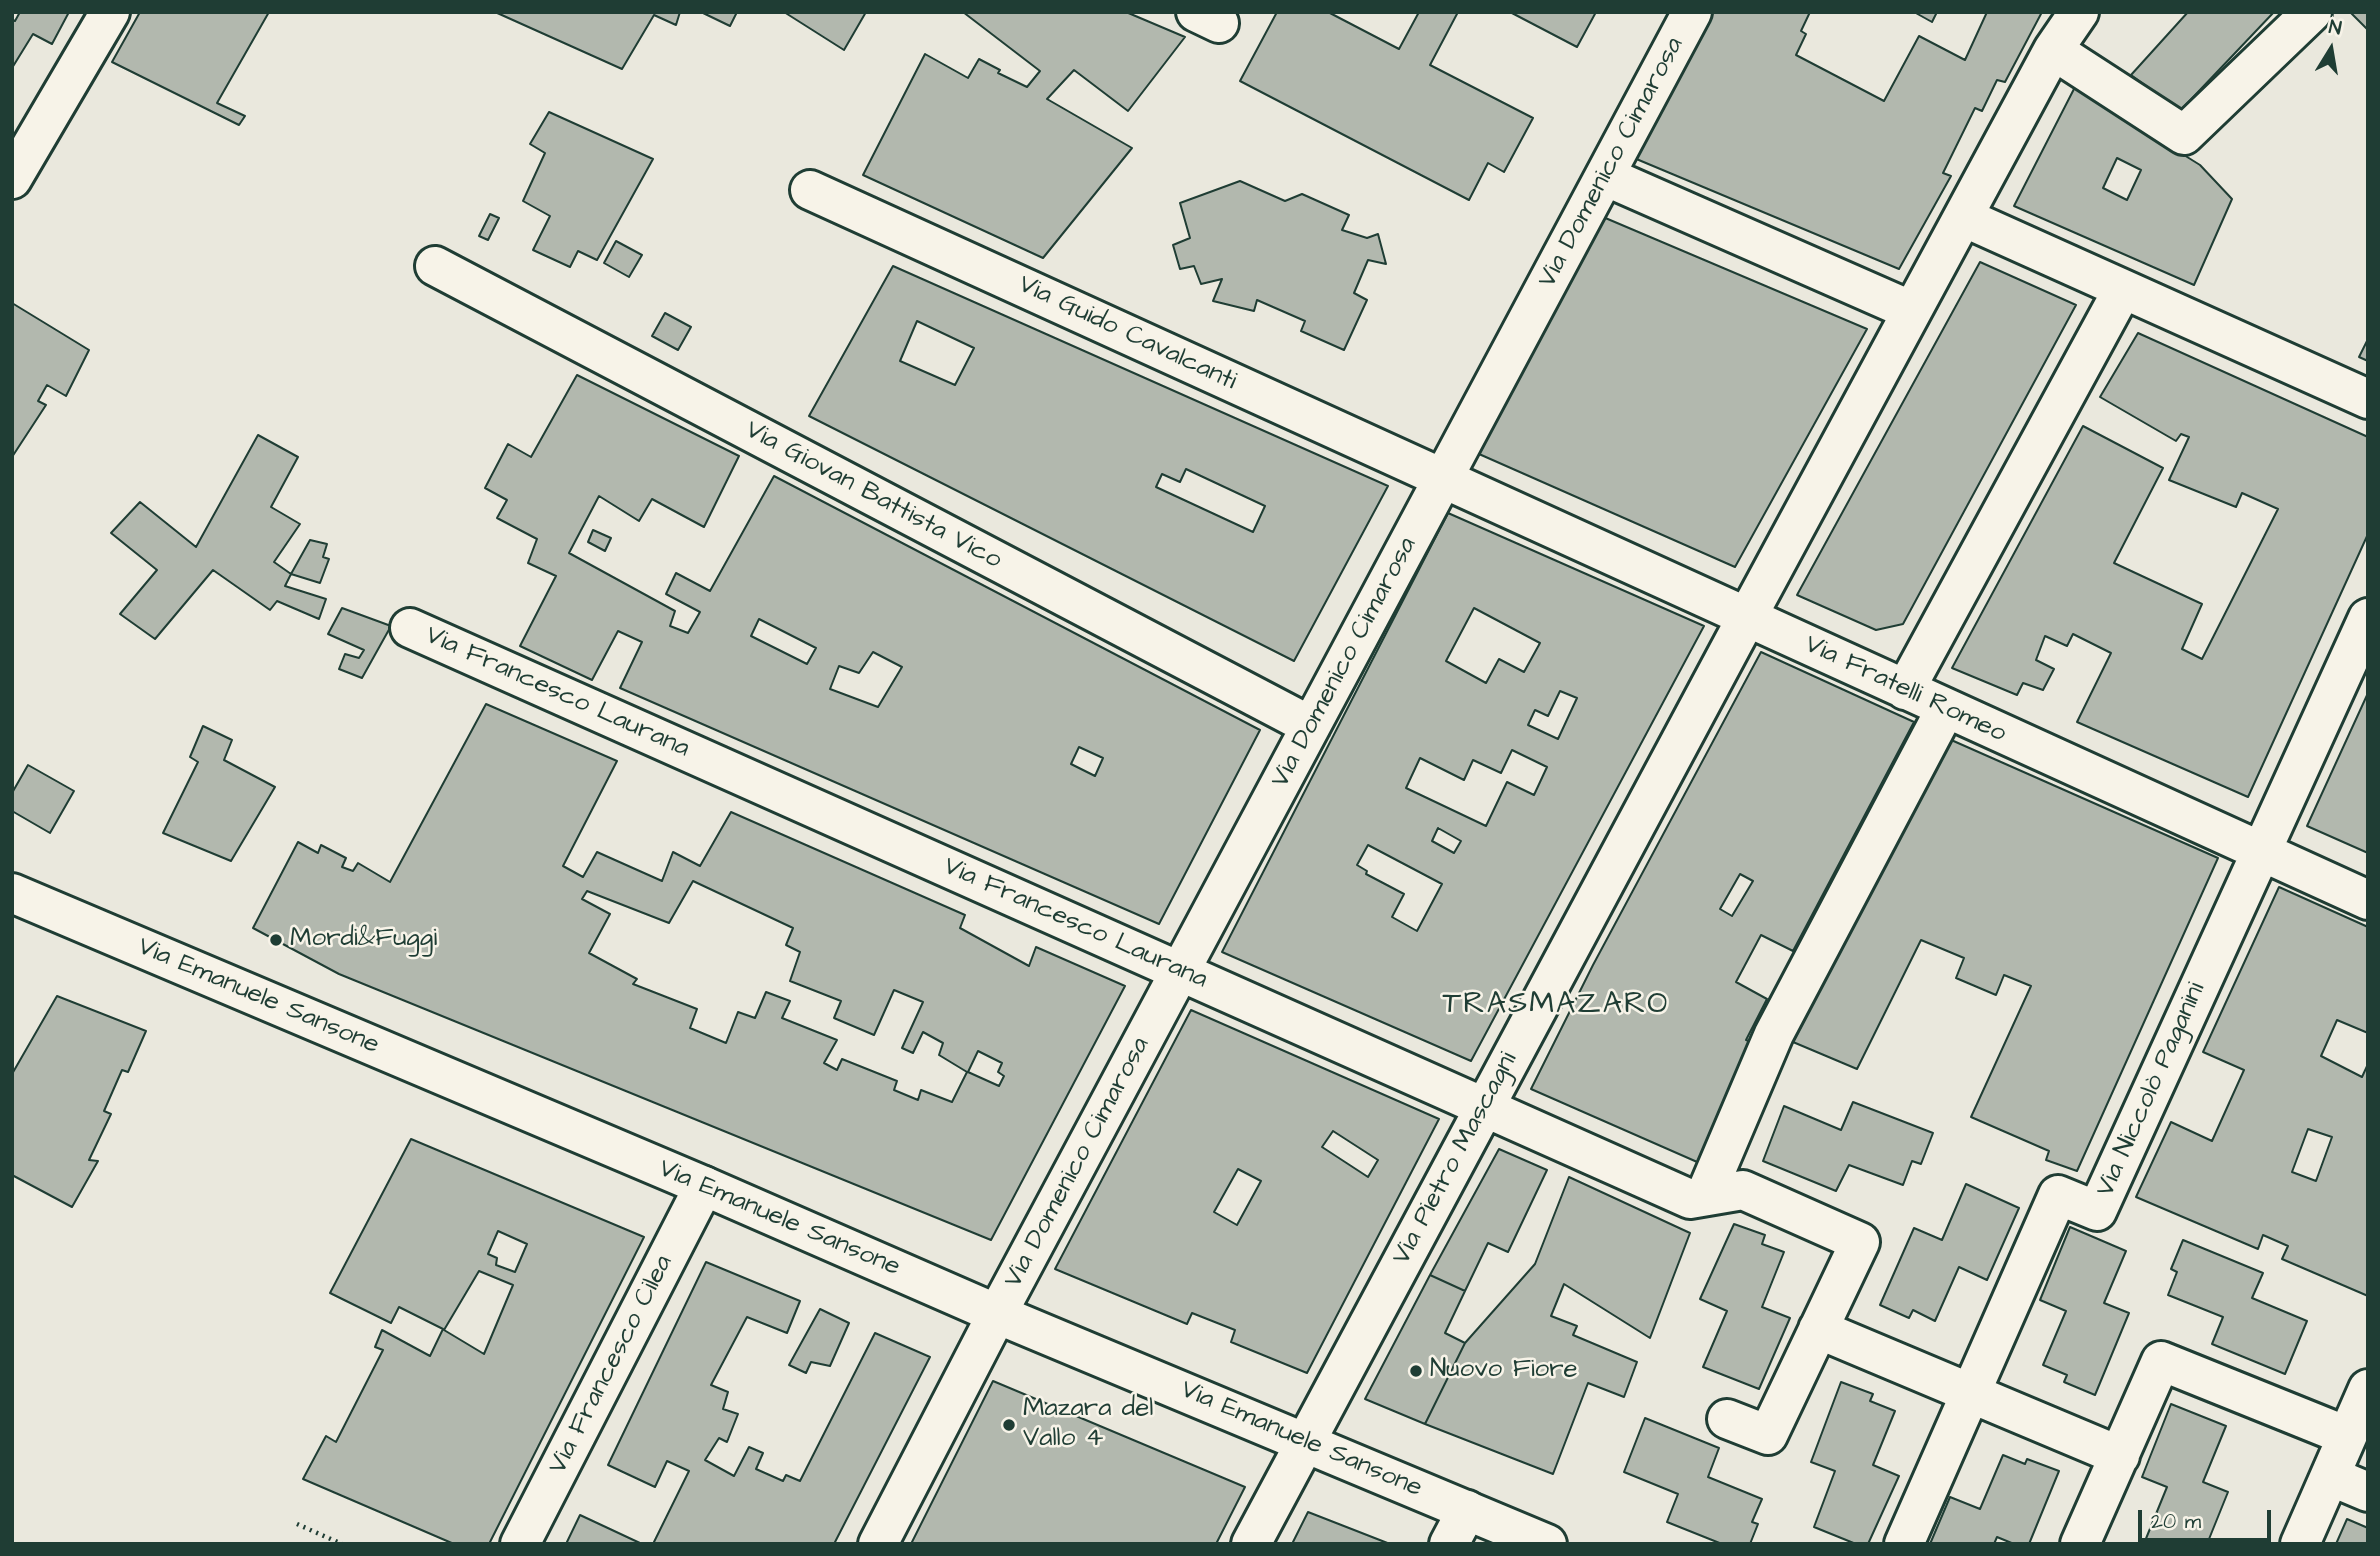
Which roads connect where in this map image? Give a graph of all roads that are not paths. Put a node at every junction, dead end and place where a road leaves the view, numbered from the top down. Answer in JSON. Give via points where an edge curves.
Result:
{"nodes":[{"id":1,"x":110,"y":12,"type":"edge"},
{"id":2,"x":1692,"y":12,"type":"edge"},
{"id":3,"x":2079,"y":12,"type":"edge"},
{"id":4,"x":2312,"y":12,"type":"edge"},
{"id":5,"x":2053,"y":50,"type":"junction"},
{"id":6,"x":1605,"y":176,"type":"junction"},
{"id":7,"x":12,"y":179,"type":"edge"},
{"id":8,"x":810,"y":190,"type":"dead end"},
{"id":9,"x":1963,"y":217,"type":"junction"},
{"id":10,"x":435,"y":266,"type":"dead end"},
{"id":11,"x":2123,"y":289,"type":"junction"},
{"id":12,"x":1912,"y":311,"type":"junction"},
{"id":13,"x":2368,"y":399,"type":"edge"},
{"id":14,"x":1443,"y":479,"type":"junction"},
{"id":15,"x":1746,"y":617,"type":"junction"},
{"id":16,"x":2368,"y":618,"type":"edge"},
{"id":17,"x":410,"y":628,"type":"dead end"},
{"id":18,"x":1905,"y":690,"type":"junction"},
{"id":19,"x":1946,"y":708,"type":"junction"},
{"id":20,"x":1311,"y":726,"type":"junction"},
{"id":21,"x":2260,"y":851,"type":"junction"},
{"id":22,"x":12,"y":893,"type":"edge"},
{"id":23,"x":2368,"y":901,"type":"edge"},
{"id":24,"x":1180,"y":971,"type":"junction"},
{"id":25,"x":1484,"y":1107,"type":"junction"},
{"id":26,"x":704,"y":1186,"type":"junction"},
{"id":27,"x":1705,"y":1196,"type":"junction"},
{"id":28,"x":997,"y":1314,"type":"junction"},
{"id":29,"x":1818,"y":1329,"type":"junction"},
{"id":30,"x":2368,"y":1389,"type":"edge"},
{"id":31,"x":1971,"y":1393,"type":"junction"},
{"id":32,"x":1727,"y":1419,"type":"dead end"},
{"id":33,"x":2347,"y":1436,"type":"junction"},
{"id":34,"x":1304,"y":1441,"type":"junction"},
{"id":35,"x":2120,"y":1456,"type":"junction"},
{"id":36,"x":2330,"y":1476,"type":"junction"},
{"id":37,"x":2368,"y":1492,"type":"edge"},
{"id":38,"x":1467,"y":1510,"type":"junction"},
{"id":39,"x":520,"y":1544,"type":"edge"},
{"id":40,"x":878,"y":1544,"type":"edge"},
{"id":41,"x":1251,"y":1544,"type":"edge"},
{"id":42,"x":1449,"y":1544,"type":"edge"},
{"id":43,"x":1547,"y":1544,"type":"edge"},
{"id":44,"x":1904,"y":1544,"type":"edge"},
{"id":45,"x":2080,"y":1544,"type":"edge"},
{"id":46,"x":2300,"y":1544,"type":"edge"}],
"edges":[{"from":1,"to":7,"type":"street"},
{"from":2,"to":6,"type":"street","name":"Via Domenico Cimarosa"},
{"from":3,"to":5,"type":"street","name":"Via Pietro Mascagni"},
{"from":4,"to":5,"type":"street","via":[[2184,135]]},
{"from":5,"to":9,"type":"street","name":"Via Pietro Mascagni"},
{"from":6,"to":12,"type":"street"},
{"from":6,"to":14,"type":"street","name":"Via Domenico Cimarosa"},
{"from":8,"to":14,"type":"street","name":"Via Guido Cavalcanti"},
{"from":9,"to":11,"type":"street"},
{"from":9,"to":12,"type":"street","name":"Via Pietro Mascagni"},
{"from":10,"to":20,"type":"street","name":"Via Giovan Battista Vico"},
{"from":11,"to":13,"type":"street"},
{"from":11,"to":18,"type":"street"},
{"from":12,"to":15,"type":"street","name":"Via Pietro Mascagni"},
{"from":14,"to":15,"type":"street","name":"Via Fratelli Romeo"},
{"from":14,"to":20,"type":"street","name":"Via Domenico Cimarosa"},
{"from":15,"to":18,"type":"street","name":"Via Fratelli Romeo"},
{"from":15,"to":25,"type":"street","name":"Via Pietro Mascagni"},
{"from":16,"to":21,"type":"street"},
{"from":17,"to":24,"type":"street","name":"Via Francesco Laurana"},
{"from":18,"to":19,"type":"street","name":"Via Fratelli Romeo"},
{"from":19,"to":21,"type":"street","name":"Via Fratelli Romeo"},
{"from":19,"to":27,"type":"street","via":[[1774,1034]]},
{"from":20,"to":24,"type":"street","name":"Via Domenico Cimarosa"},
{"from":21,"to":23,"type":"street","name":"Via Fratelli Romeo"},
{"from":21,"to":31,"type":"street","name":"Via Niccolò Paganini","via":[[2097,1211],[2059,1195]]},
{"from":22,"to":26,"type":"street","name":"Via Emanuele Sansone"},
{"from":24,"to":25,"type":"street","name":"Via Francesco Laurana"},
{"from":24,"to":28,"type":"street","name":"Via Domenico Cimarosa"},
{"from":25,"to":27,"type":"street","name":"Via Francesco Laurana","via":[[1690,1199]]},
{"from":25,"to":34,"type":"street","name":"Via Pietro Mascagni"},
{"from":26,"to":28,"type":"street","name":"Via Emanuele Sansone"},
{"from":26,"to":39,"type":"street","name":"Via Francesco Cilea"},
{"from":27,"to":29,"type":"street","name":"Via Francesco Laurana","via":[[1743,1190],[1860,1241]]},
{"from":28,"to":34,"type":"street","name":"Via Emanuele Sansone"},
{"from":28,"to":40,"type":"street","name":"Via Domenico Cimarosa"},
{"from":29,"to":31,"type":"street"},
{"from":29,"to":32,"type":"street","via":[[1768,1434]]},
{"from":30,"to":33,"type":"street"},
{"from":31,"to":35,"type":"street"},
{"from":31,"to":44,"type":"street","name":"Via Niccolò Paganini"},
{"from":33,"to":35,"type":"street","via":[[2161,1361]]},
{"from":33,"to":36,"type":"street"},
{"from":34,"to":38,"type":"street","name":"Via Emanuele Sansone"},
{"from":34,"to":41,"type":"street","name":"Via Pietro Mascagni"},
{"from":35,"to":45,"type":"street"},
{"from":36,"to":37,"type":"street"},
{"from":36,"to":46,"type":"street"},
{"from":38,"to":42,"type":"street"},
{"from":38,"to":43,"type":"street","name":"Via Emanuele Sansone"}]}
